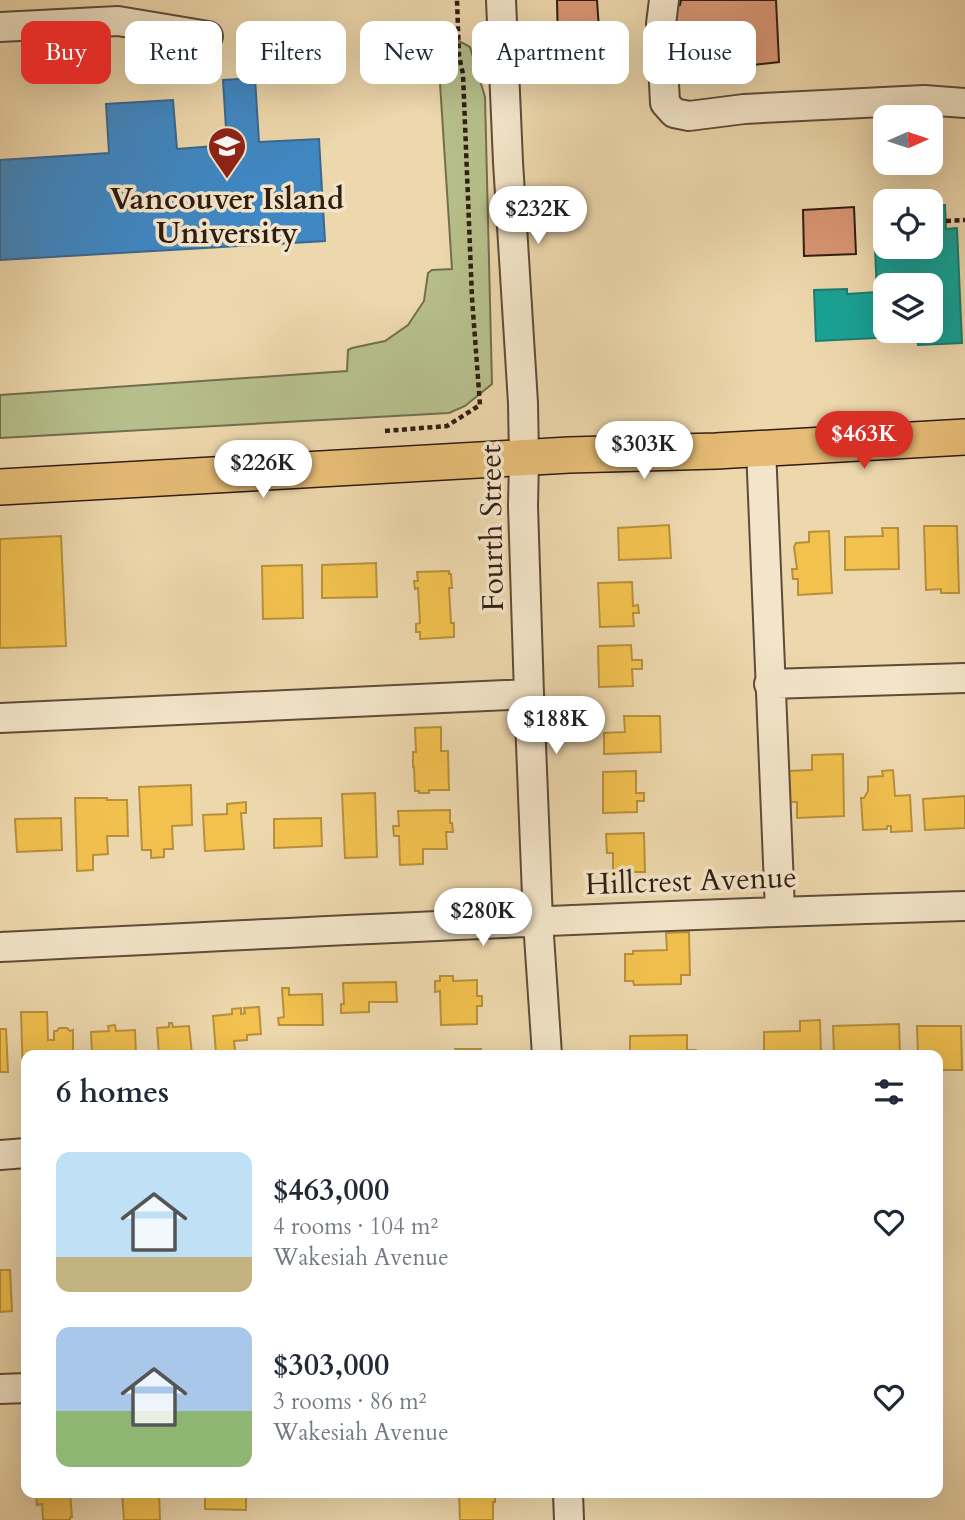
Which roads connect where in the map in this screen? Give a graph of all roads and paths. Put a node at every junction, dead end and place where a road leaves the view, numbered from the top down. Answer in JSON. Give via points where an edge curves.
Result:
{"nodes":[{"id":1,"x":457,"y":0,"type":"edge"},
{"id":2,"x":501,"y":0,"type":"edge"},
{"id":3,"x":664,"y":0,"type":"edge"},
{"id":4,"x":125,"y":22,"type":"edge"},
{"id":5,"x":0,"y":27,"type":"edge"},
{"id":6,"x":965,"y":103,"type":"edge"},
{"id":7,"x":965,"y":219,"type":"edge"},
{"id":8,"x":946,"y":221,"type":"dead end"},
{"id":9,"x":480,"y":405,"type":"dead end"},
{"id":10,"x":965,"y":437,"type":"edge"},
{"id":11,"x":761,"y":448,"type":"junction"},
{"id":12,"x":524,"y":458,"type":"junction"},
{"id":13,"x":0,"y":487,"type":"edge"},
{"id":14,"x":965,"y":678,"type":"edge"},
{"id":15,"x":769,"y":684,"type":"junction"},
{"id":16,"x":528,"y":694,"type":"junction"},
{"id":17,"x":0,"y":719,"type":"edge"},
{"id":18,"x":965,"y":906,"type":"edge"},
{"id":19,"x":780,"y":911,"type":"junction"},
{"id":20,"x":538,"y":921,"type":"junction"},
{"id":21,"x":0,"y":947,"type":"edge"},
{"id":22,"x":547,"y":1050,"type":"edge"},
{"id":23,"x":21,"y":1153,"type":"edge"},
{"id":24,"x":0,"y":1154,"type":"edge"},
{"id":25,"x":21,"y":1388,"type":"edge"},
{"id":26,"x":0,"y":1390,"type":"edge"},
{"id":27,"x":568,"y":1498,"type":"edge"},
{"id":28,"x":569,"y":1520,"type":"edge"}],
"edges":[{"from":1,"to":9,"type":"path"},
{"from":2,"to":12,"type":"street","name":"Fourth Street"},
{"from":3,"to":6,"type":"street","via":[[665,103],[674,113],[688,116],[924,100]]},
{"from":4,"to":5,"type":"street"},
{"from":7,"to":8,"type":"path"},
{"from":10,"to":11,"type":"main road"},
{"from":11,"to":12,"type":"main road"},
{"from":11,"to":15,"type":"street"},
{"from":12,"to":13,"type":"main road"},
{"from":12,"to":16,"type":"street","name":"Fourth Street"},
{"from":14,"to":15,"type":"street"},
{"from":15,"to":19,"type":"street"},
{"from":16,"to":17,"type":"street"},
{"from":16,"to":20,"type":"street","name":"Fourth Street"},
{"from":18,"to":19,"type":"street","name":"Hillcrest Avenue"},
{"from":19,"to":20,"type":"street","name":"Hillcrest Avenue"},
{"from":20,"to":21,"type":"street","name":"Hillcrest Avenue"},
{"from":20,"to":22,"type":"street","name":"Fourth Street"},
{"from":23,"to":24,"type":"street"},
{"from":25,"to":26,"type":"street"},
{"from":27,"to":28,"type":"street"}]}
